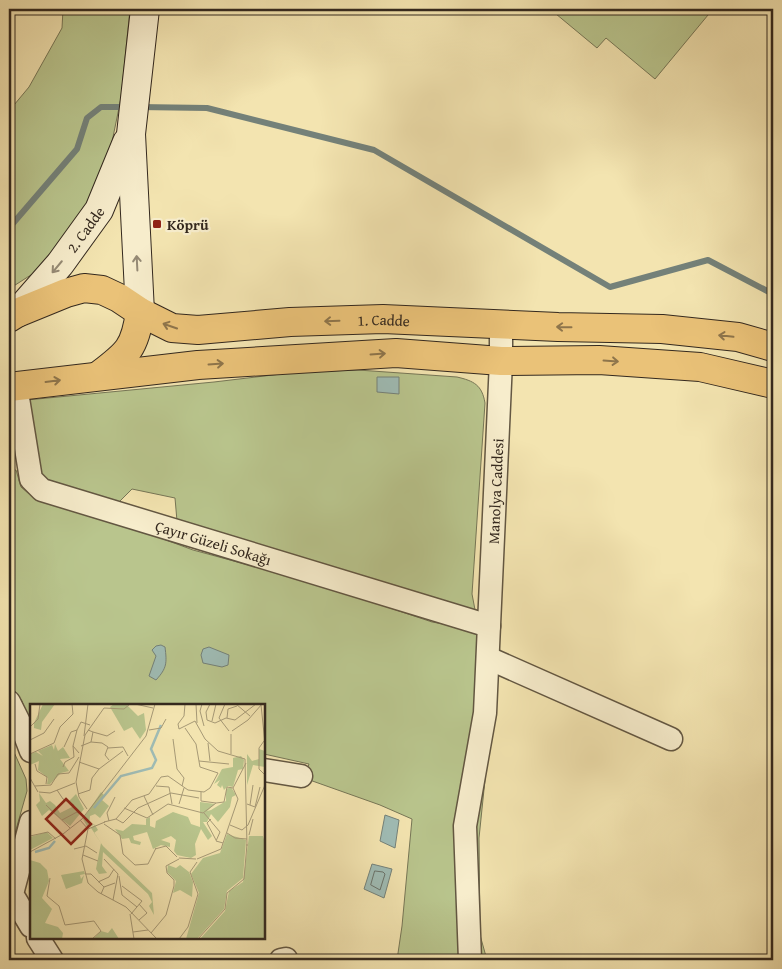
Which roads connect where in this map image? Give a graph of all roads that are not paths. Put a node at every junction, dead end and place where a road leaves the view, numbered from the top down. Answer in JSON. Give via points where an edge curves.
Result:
{"nodes":[{"id":1,"x":145,"y":9,"type":"edge"},
{"id":2,"x":133,"y":112,"type":"junction"},
{"id":3,"x":140,"y":312,"type":"junction"},
{"id":4,"x":13,"y":316,"type":"edge"},
{"id":5,"x":501,"y":324,"type":"junction"},
{"id":6,"x":773,"y":347,"type":"edge"},
{"id":7,"x":501,"y":361,"type":"junction"},
{"id":8,"x":98,"y":376,"type":"junction"},
{"id":9,"x":773,"y":384,"type":"edge"},
{"id":10,"x":12,"y":386,"type":"edge"},
{"id":11,"x":489,"y":626,"type":"junction"},
{"id":12,"x":488,"y":658,"type":"junction"},
{"id":13,"x":9,"y":702,"type":"edge"},
{"id":14,"x":671,"y":739,"type":"dead end"},
{"id":15,"x":30,"y":748,"type":"edge"},
{"id":16,"x":265,"y":770,"type":"edge"},
{"id":17,"x":301,"y":776,"type":"dead end"},
{"id":18,"x":30,"y":825,"type":"edge"},
{"id":19,"x":10,"y":894,"type":"edge"},
{"id":20,"x":30,"y":924,"type":"edge"},
{"id":21,"x":39,"y":939,"type":"edge"},
{"id":22,"x":52,"y":960,"type":"edge"},
{"id":23,"x":470,"y":960,"type":"edge"}],
"edges":[{"from":1,"to":2,"type":"street","name":"2. Cadde"},
{"from":3,"to":2,"type":"street","name":"2. Cadde","one_way":true},
{"from":2,"to":4,"type":"street","name":"2. Cadde","one_way":true,"via":[[99,210],[60,264]]},
{"from":3,"to":4,"type":"main road","name":"1. Cadde","via":[[102,290],[84,288]]},
{"from":5,"to":3,"type":"main road","name":"1. Cadde","one_way":true,"via":[[383,319],[290,322],[198,330],[172,328]]},
{"from":3,"to":8,"type":"main road","via":[[131,346]]},
{"from":6,"to":5,"type":"main road","name":"1. Cadde","one_way":true,"via":[[738,338],[662,329]]},
{"from":5,"to":7,"type":"street","name":"Manolya Caddesi"},
{"from":8,"to":7,"type":"main road","one_way":true,"via":[[198,365],[396,353]]},
{"from":7,"to":9,"type":"main road","one_way":true,"via":[[598,360],[700,367]]},
{"from":7,"to":11,"type":"street","name":"Manolya Caddesi"},
{"from":10,"to":8,"type":"main road","one_way":true},
{"from":10,"to":11,"type":"street","name":"Çayır Güzeli Sokağı","via":[[31,479],[42,490]]},
{"from":11,"to":12,"type":"street","name":"Manolya Caddesi"},
{"from":12,"to":14,"type":"street"},
{"from":12,"to":23,"type":"street","name":"Manolya Caddesi","via":[[485,713],[465,826]]},
{"from":13,"to":15,"type":"street"},
{"from":16,"to":17,"type":"street"},
{"from":18,"to":19,"type":"street"},
{"from":19,"to":20,"type":"street"},
{"from":21,"to":22,"type":"street"}]}
